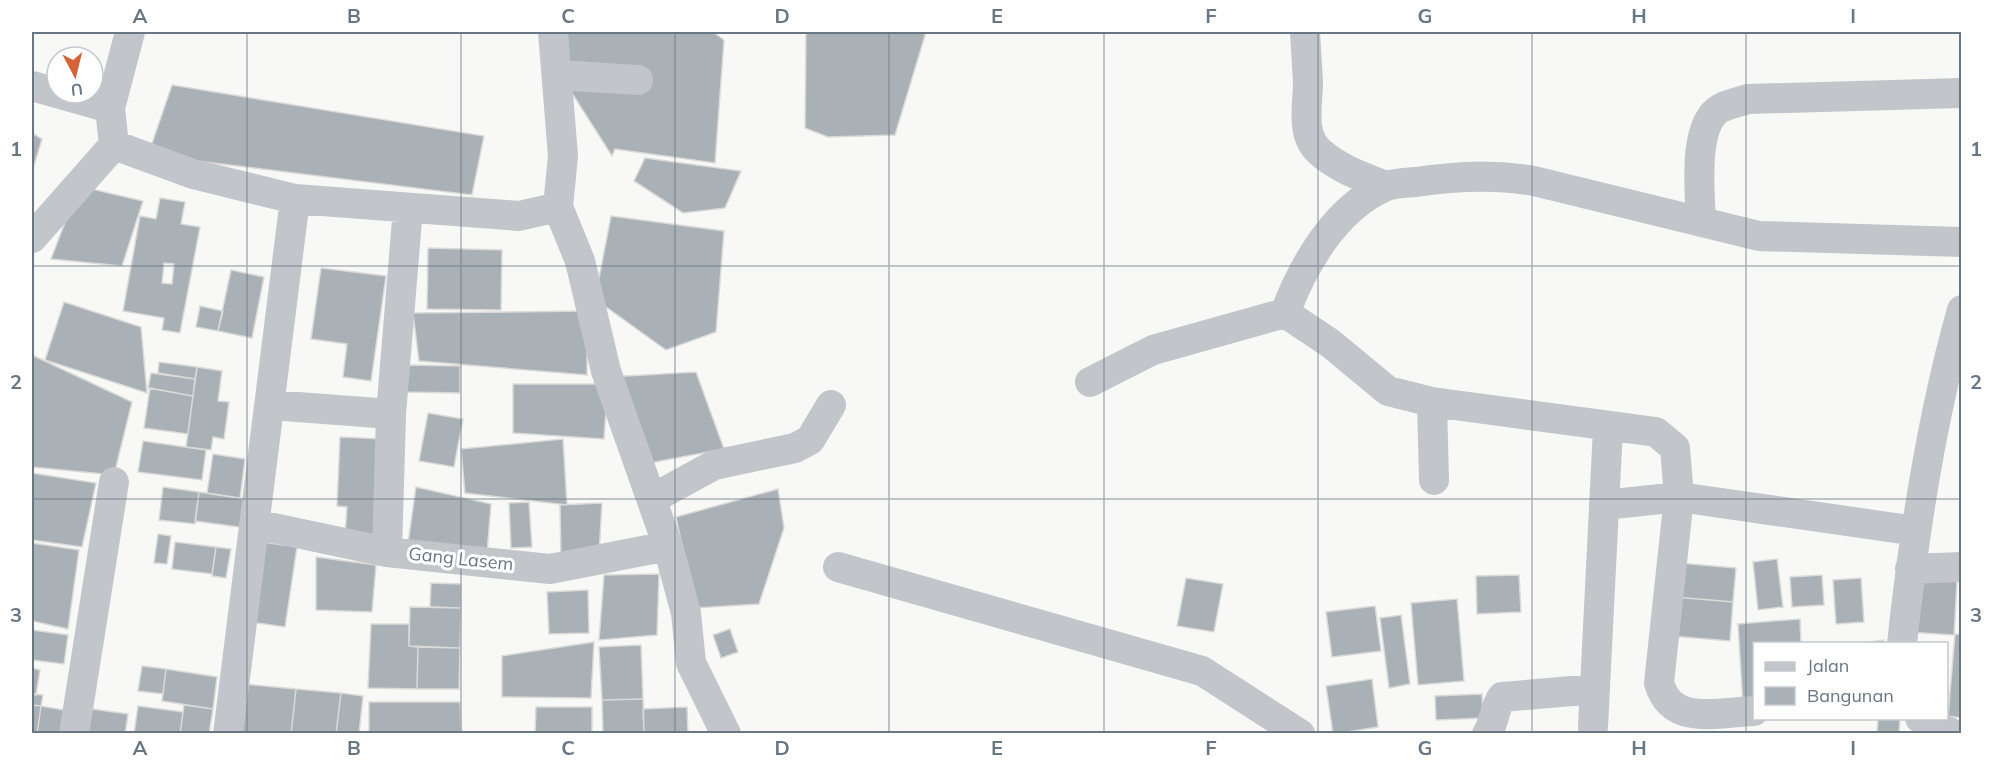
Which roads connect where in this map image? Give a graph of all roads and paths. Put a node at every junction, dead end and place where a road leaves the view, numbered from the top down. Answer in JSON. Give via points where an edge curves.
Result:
{"nodes":[{"id":1,"x":130,"y":32,"type":"edge"},
{"id":2,"x":553,"y":32,"type":"edge"},
{"id":3,"x":1305,"y":32,"type":"edge"},
{"id":4,"x":557,"y":75,"type":"junction"},
{"id":5,"x":638,"y":80,"type":"dead end"},
{"id":6,"x":32,"y":86,"type":"edge"},
{"id":7,"x":1962,"y":93,"type":"edge"},
{"id":8,"x":110,"y":108,"type":"junction"},
{"id":9,"x":114,"y":145,"type":"junction"},
{"id":10,"x":1386,"y":186,"type":"junction"},
{"id":11,"x":295,"y":199,"type":"junction"},
{"id":12,"x":558,"y":207,"type":"junction"},
{"id":13,"x":408,"y":208,"type":"junction"},
{"id":14,"x":1701,"y":222,"type":"junction"},
{"id":15,"x":32,"y":238,"type":"edge"},
{"id":16,"x":1962,"y":242,"type":"edge"},
{"id":17,"x":1962,"y":310,"type":"edge"},
{"id":18,"x":1285,"y":314,"type":"junction"},
{"id":19,"x":1090,"y":382,"type":"dead end"},
{"id":20,"x":1432,"y":402,"type":"junction"},
{"id":21,"x":271,"y":405,"type":"junction"},
{"id":22,"x":831,"y":405,"type":"dead end"},
{"id":23,"x":392,"y":414,"type":"junction"},
{"id":24,"x":1608,"y":428,"type":"junction"},
{"id":25,"x":1434,"y":480,"type":"dead end"},
{"id":26,"x":114,"y":482,"type":"dead end"},
{"id":27,"x":1679,"y":498,"type":"junction"},
{"id":28,"x":652,"y":499,"type":"junction"},
{"id":29,"x":1604,"y":505,"type":"junction"},
{"id":30,"x":254,"y":524,"type":"junction"},
{"id":31,"x":1916,"y":531,"type":"junction"},
{"id":32,"x":668,"y":546,"type":"junction"},
{"id":33,"x":387,"y":552,"type":"junction"},
{"id":34,"x":838,"y":567,"type":"dead end"},
{"id":35,"x":1962,"y":567,"type":"edge"},
{"id":36,"x":1910,"y":569,"type":"junction"},
{"id":37,"x":1902,"y":642,"type":"edge"},
{"id":38,"x":1595,"y":689,"type":"junction"},
{"id":39,"x":1753,"y":711,"type":"edge"},
{"id":40,"x":1924,"y":720,"type":"edge"},
{"id":41,"x":1593,"y":727,"type":"dead end"},
{"id":42,"x":74,"y":734,"type":"edge"},
{"id":43,"x":228,"y":734,"type":"edge"},
{"id":44,"x":726,"y":734,"type":"edge"},
{"id":45,"x":1300,"y":734,"type":"edge"},
{"id":46,"x":1487,"y":734,"type":"edge"},
{"id":47,"x":1953,"y":734,"type":"edge"}],
"edges":[{"from":1,"to":8,"type":"street"},
{"from":2,"to":4,"type":"street"},
{"from":3,"to":10,"type":"street","via":[[1305,117],[1311,140],[1319,151],[1347,170]]},
{"from":4,"to":5,"type":"street"},
{"from":4,"to":12,"type":"street","via":[[563,156]]},
{"from":6,"to":8,"type":"street"},
{"from":7,"to":14,"type":"street","via":[[1748,99],[1719,108],[1705,124],[1701,149]]},
{"from":8,"to":9,"type":"street"},
{"from":9,"to":11,"type":"street","via":[[193,174]]},
{"from":9,"to":15,"type":"street"},
{"from":10,"to":14,"type":"street","via":[[1497,175]]},
{"from":10,"to":18,"type":"street","via":[[1360,201],[1336,223],[1294,288]]},
{"from":11,"to":13,"type":"street"},
{"from":11,"to":21,"type":"street"},
{"from":12,"to":13,"type":"street","via":[[519,216]]},
{"from":12,"to":28,"type":"street","via":[[580,261],[606,371]]},
{"from":13,"to":23,"type":"street"},
{"from":14,"to":16,"type":"street","via":[[1759,236]]},
{"from":17,"to":31,"type":"street","via":[[1941,385]]},
{"from":18,"to":19,"type":"street","via":[[1153,350]]},
{"from":18,"to":20,"type":"street","via":[[1330,343],[1388,391]]},
{"from":20,"to":24,"type":"street"},
{"from":20,"to":25,"type":"street"},
{"from":21,"to":23,"type":"street"},
{"from":21,"to":30,"type":"street"},
{"from":22,"to":28,"type":"street","via":[[810,440],[795,448],[714,465]]},
{"from":23,"to":33,"type":"street"},
{"from":24,"to":27,"type":"street","via":[[1656,432],[1666,438],[1675,447]]},
{"from":24,"to":29,"type":"street"},
{"from":26,"to":42,"type":"street"},
{"from":27,"to":29,"type":"street"},
{"from":27,"to":31,"type":"street"},
{"from":27,"to":39,"type":"street","via":[[1659,683],[1663,696],[1672,707],[1685,713]]},
{"from":28,"to":32,"type":"street"},
{"from":29,"to":38,"type":"street"},
{"from":30,"to":33,"type":"street","name":"Gang Lasem"},
{"from":30,"to":43,"type":"street"},
{"from":31,"to":36,"type":"street"},
{"from":32,"to":33,"type":"street","name":"Gang Lasem","via":[[550,569]]},
{"from":32,"to":44,"type":"street","via":[[686,613],[691,663]]},
{"from":34,"to":45,"type":"street","via":[[1202,670]]},
{"from":35,"to":36,"type":"street"},
{"from":36,"to":37,"type":"street"},
{"from":38,"to":41,"type":"street"},
{"from":38,"to":46,"type":"street","via":[[1503,697],[1497,703],[1495,722]]},
{"from":40,"to":47,"type":"street"}]}
